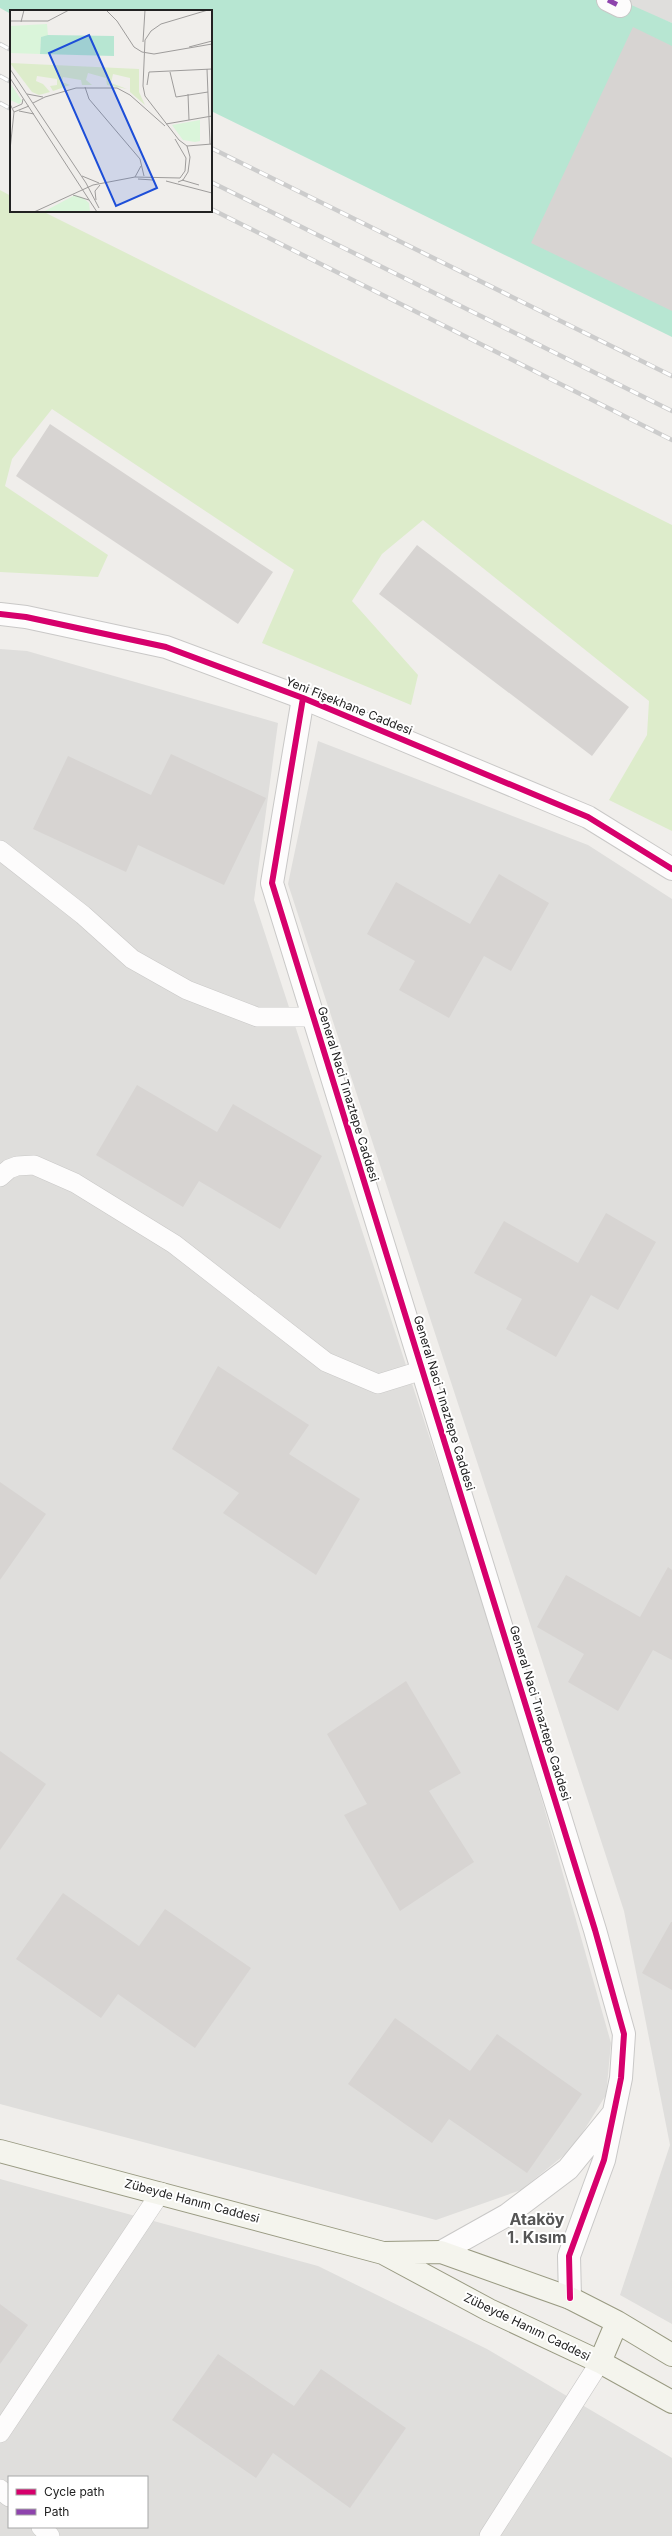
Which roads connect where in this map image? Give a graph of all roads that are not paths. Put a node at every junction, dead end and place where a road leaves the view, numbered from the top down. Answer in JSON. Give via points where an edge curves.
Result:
{"nodes":[{"id":1,"x":0,"y":614,"type":"edge"},
{"id":2,"x":303,"y":698,"type":"junction"},
{"id":3,"x":0,"y":850,"type":"edge"},
{"id":4,"x":672,"y":868,"type":"edge"},
{"id":5,"x":313,"y":1017,"type":"junction"},
{"id":6,"x":0,"y":1177,"type":"edge"},
{"id":7,"x":422,"y":1370,"type":"junction"},
{"id":8,"x":614,"y":2113,"type":"junction"},
{"id":9,"x":0,"y":2151,"type":"edge"},
{"id":10,"x":161,"y":2192,"type":"junction"},
{"id":11,"x":441,"y":2252,"type":"junction"},
{"id":12,"x":383,"y":2253,"type":"junction"},
{"id":13,"x":570,"y":2298,"type":"junction"},
{"id":14,"x":617,"y":2322,"type":"junction"},
{"id":15,"x":672,"y":2355,"type":"edge"},
{"id":16,"x":600,"y":2362,"type":"junction"},
{"id":17,"x":672,"y":2402,"type":"edge"},
{"id":18,"x":0,"y":2433,"type":"edge"},
{"id":19,"x":0,"y":2489,"type":"edge"},
{"id":20,"x":8,"y":2496,"type":"edge"},
{"id":21,"x":42,"y":2528,"type":"edge"},
{"id":22,"x":50,"y":2536,"type":"edge"},
{"id":23,"x":489,"y":2536,"type":"edge"}],
"edges":[{"from":1,"to":2,"type":"street","name":"Yeni Fişekhane Caddesi","via":[[26,617],[166,647]]},
{"from":2,"to":4,"type":"street","name":"Yeni Fişekhane Caddesi","via":[[588,817]]},
{"from":2,"to":5,"type":"street","name":"General Naci Tınaztepe Caddesi","via":[[272,883]]},
{"from":3,"to":5,"type":"lane","via":[[77,910],[132,959],[187,990],[257,1017]]},
{"from":5,"to":7,"type":"street","name":"General Naci Tınaztepe Caddesi"},
{"from":6,"to":7,"type":"lane","via":[[17,1166],[34,1166],[76,1183],[174,1244],[326,1362],[378,1384]]},
{"from":7,"to":8,"type":"street","name":"General Naci Tınaztepe Caddesi","via":[[595,1930],[624,2034],[621,2078]]},
{"from":8,"to":11,"type":"street","via":[[568,2169],[507,2215]]},
{"from":8,"to":13,"type":"street","name":"General Naci Tınaztepe Caddesi","via":[[604,2160],[569,2256]]},
{"from":9,"to":10,"type":"main road","name":"Zübeyde Hanım Caddesi"},
{"from":10,"to":12,"type":"main road","name":"Zübeyde Hanım Caddesi"},
{"from":10,"to":18,"type":"lane"},
{"from":11,"to":12,"type":"main road","name":"Zübeyde Hanım Caddesi"},
{"from":11,"to":13,"type":"main road","name":"Zübeyde Hanım Caddesi"},
{"from":12,"to":16,"type":"main road","name":"Zübeyde Hanım Caddesi","via":[[489,2310]]},
{"from":13,"to":14,"type":"main road","name":"Zübeyde Hanım Caddesi"},
{"from":14,"to":15,"type":"main road","name":"Zübeyde Hanım Caddesi"},
{"from":14,"to":16,"type":"main road"},
{"from":16,"to":17,"type":"main road","name":"Zübeyde Hanım Caddesi"},
{"from":16,"to":23,"type":"lane"},
{"from":19,"to":20,"type":"lane"},
{"from":21,"to":22,"type":"lane"}]}
